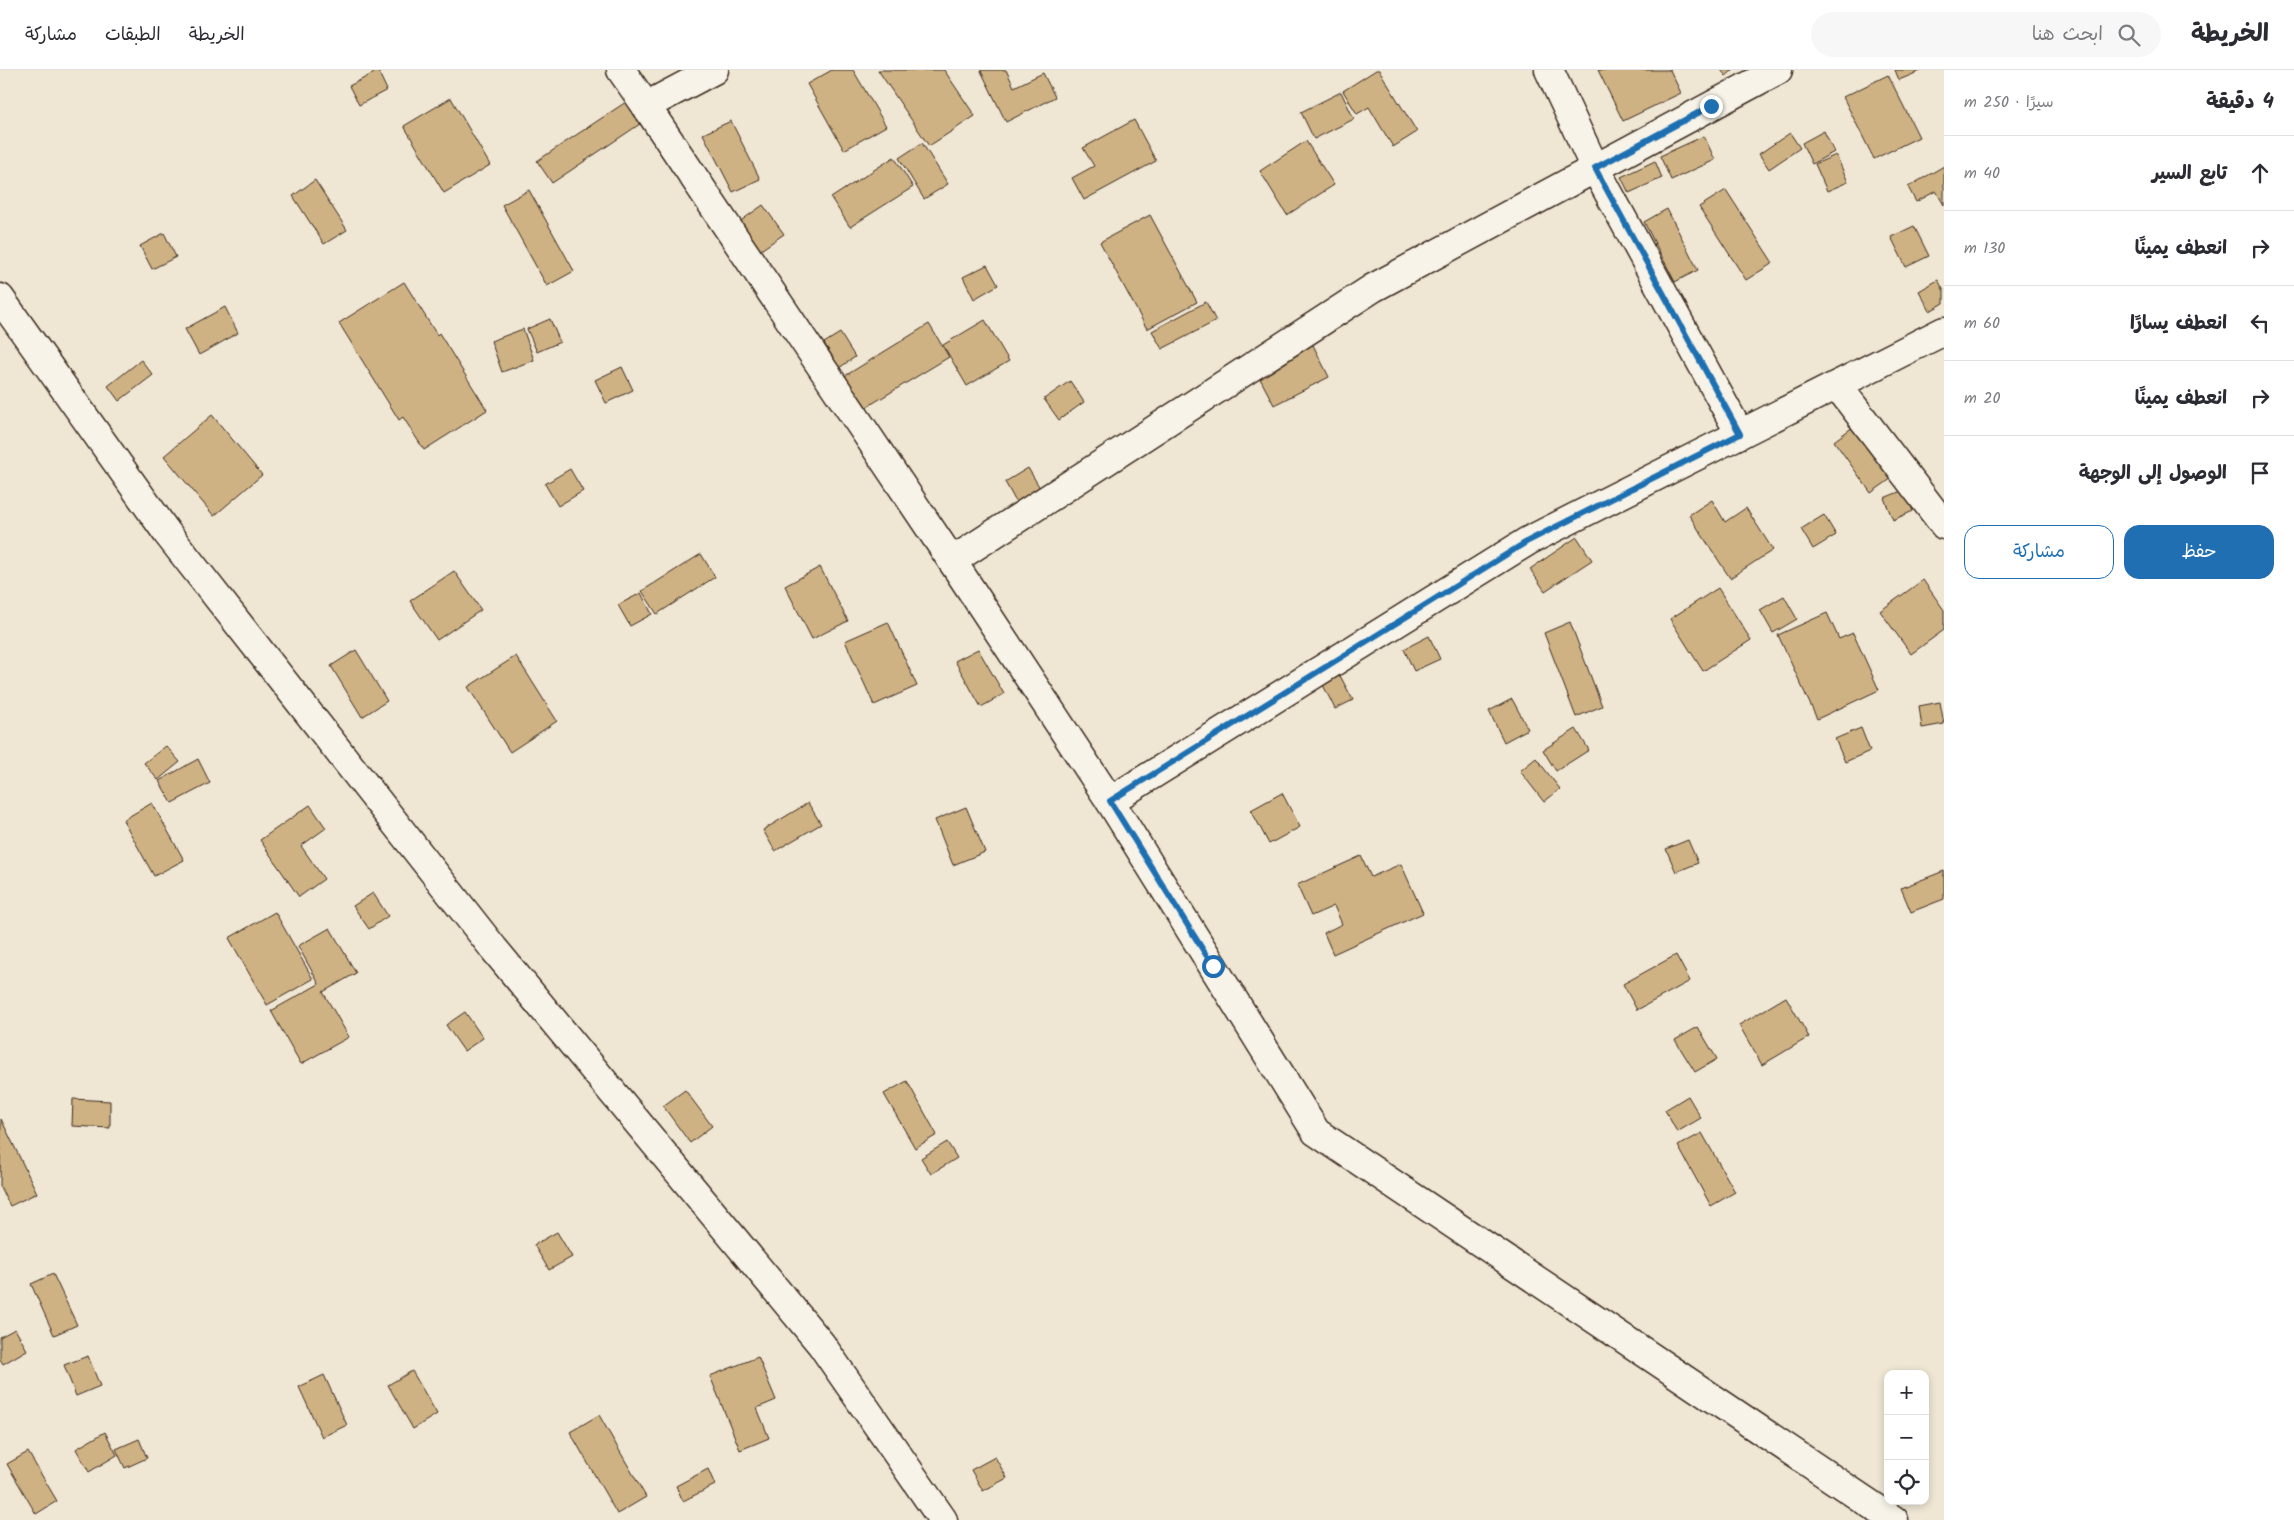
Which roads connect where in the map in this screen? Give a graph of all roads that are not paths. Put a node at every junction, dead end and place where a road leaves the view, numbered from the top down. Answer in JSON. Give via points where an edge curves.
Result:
{"nodes":[{"id":1,"x":621,"y":70,"type":"edge"},
{"id":2,"x":714,"y":70,"type":"edge"},
{"id":3,"x":1549,"y":70,"type":"edge"},
{"id":4,"x":1778,"y":70,"type":"edge"},
{"id":5,"x":646,"y":106,"type":"junction"},
{"id":6,"x":1595,"y":168,"type":"junction"},
{"id":7,"x":0,"y":298,"type":"edge"},
{"id":8,"x":1944,"y":331,"type":"edge"},
{"id":9,"x":1838,"y":385,"type":"junction"},
{"id":10,"x":1740,"y":434,"type":"junction"},
{"id":11,"x":1944,"y":525,"type":"edge"},
{"id":12,"x":952,"y":561,"type":"junction"},
{"id":13,"x":1110,"y":801,"type":"junction"},
{"id":14,"x":943,"y":1520,"type":"edge"},
{"id":15,"x":1894,"y":1520,"type":"edge"}],
"edges":[{"from":1,"to":5,"type":"street"},
{"from":2,"to":5,"type":"street"},
{"from":3,"to":6,"type":"street"},
{"from":4,"to":6,"type":"street"},
{"from":5,"to":12,"type":"street"},
{"from":6,"to":10,"type":"street"},
{"from":6,"to":12,"type":"street","via":[[1373,288]]},
{"from":7,"to":14,"type":"street","via":[[167,532],[494,948],[821,1344]]},
{"from":8,"to":9,"type":"street"},
{"from":9,"to":10,"type":"street"},
{"from":9,"to":11,"type":"street"},
{"from":10,"to":13,"type":"street","via":[[1528,541]]},
{"from":12,"to":13,"type":"street"},
{"from":13,"to":15,"type":"street","via":[[1316,1132]]}]}
